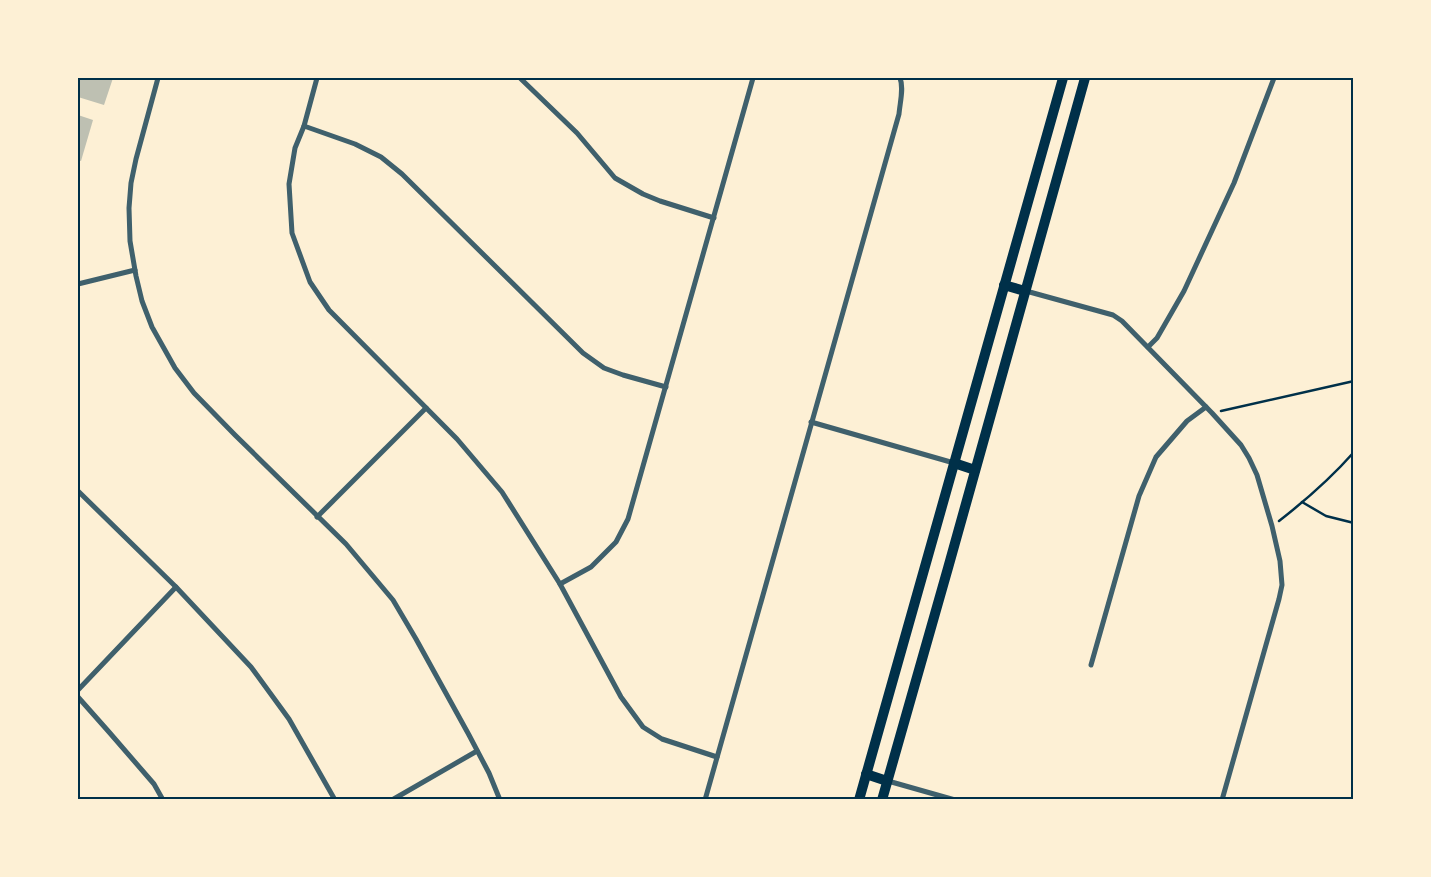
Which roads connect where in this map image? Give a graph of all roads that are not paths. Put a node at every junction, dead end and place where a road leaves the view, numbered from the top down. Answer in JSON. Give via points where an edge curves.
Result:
{"nodes":[{"id":1,"x":158,"y":78,"type":"edge"},
{"id":2,"x":317,"y":78,"type":"edge"},
{"id":3,"x":520,"y":78,"type":"edge"},
{"id":4,"x":753,"y":78,"type":"edge"},
{"id":5,"x":900,"y":78,"type":"edge"},
{"id":6,"x":1063,"y":78,"type":"edge"},
{"id":7,"x":1085,"y":78,"type":"edge"},
{"id":8,"x":1274,"y":78,"type":"edge"},
{"id":9,"x":304,"y":126,"type":"junction"},
{"id":10,"x":714,"y":218,"type":"junction"},
{"id":11,"x":135,"y":270,"type":"junction"},
{"id":12,"x":78,"y":284,"type":"edge"},
{"id":13,"x":1004,"y":285,"type":"junction"},
{"id":14,"x":1025,"y":291,"type":"junction"},
{"id":15,"x":1148,"y":347,"type":"junction"},
{"id":16,"x":666,"y":387,"type":"junction"},
{"id":17,"x":1206,"y":407,"type":"junction"},
{"id":18,"x":426,"y":408,"type":"junction"},
{"id":19,"x":811,"y":422,"type":"junction"},
{"id":20,"x":954,"y":463,"type":"junction"},
{"id":21,"x":976,"y":470,"type":"junction"},
{"id":22,"x":78,"y":491,"type":"edge"},
{"id":23,"x":317,"y":517,"type":"junction"},
{"id":24,"x":560,"y":584,"type":"junction"},
{"id":25,"x":176,"y":587,"type":"junction"},
{"id":26,"x":1091,"y":665,"type":"dead end"},
{"id":27,"x":78,"y":690,"type":"edge"},
{"id":28,"x":78,"y":697,"type":"edge"},
{"id":29,"x":477,"y":751,"type":"junction"},
{"id":30,"x":717,"y":757,"type":"junction"},
{"id":31,"x":866,"y":774,"type":"junction"},
{"id":32,"x":887,"y":781,"type":"junction"},
{"id":33,"x":163,"y":800,"type":"edge"},
{"id":34,"x":335,"y":800,"type":"edge"},
{"id":35,"x":392,"y":800,"type":"edge"},
{"id":36,"x":500,"y":800,"type":"edge"},
{"id":37,"x":705,"y":800,"type":"edge"},
{"id":38,"x":859,"y":800,"type":"edge"},
{"id":39,"x":882,"y":800,"type":"edge"},
{"id":40,"x":955,"y":800,"type":"edge"},
{"id":41,"x":1222,"y":800,"type":"edge"}],
"edges":[{"from":1,"to":11,"type":"street","via":[[131,183],[130,242]]},
{"from":2,"to":9,"type":"street"},
{"from":3,"to":10,"type":"street","via":[[577,133],[616,178],[660,202]]},
{"from":4,"to":10,"type":"street"},
{"from":5,"to":19,"type":"street","via":[[899,114]]},
{"from":6,"to":13,"type":"main road"},
{"from":7,"to":14,"type":"main road"},
{"from":8,"to":15,"type":"street","via":[[1234,183],[1184,291],[1157,338]]},
{"from":9,"to":16,"type":"street","via":[[355,144],[381,157],[402,174],[583,353],[604,368]]},
{"from":9,"to":18,"type":"street","via":[[289,184],[292,233],[310,282],[329,310]]},
{"from":10,"to":16,"type":"street"},
{"from":11,"to":12,"type":"street"},
{"from":11,"to":23,"type":"street","via":[[152,327],[175,368],[194,392]]},
{"from":13,"to":14,"type":"main road"},
{"from":13,"to":20,"type":"main road"},
{"from":14,"to":15,"type":"street","via":[[1113,315]]},
{"from":14,"to":21,"type":"main road"},
{"from":15,"to":17,"type":"street"},
{"from":16,"to":24,"type":"street","via":[[628,519],[616,542],[591,567]]},
{"from":17,"to":26,"type":"street","via":[[1187,421],[1156,457],[1139,496]]},
{"from":17,"to":41,"type":"street","via":[[1241,445],[1257,475],[1282,573],[1279,599]]},
{"from":18,"to":23,"type":"street"},
{"from":18,"to":24,"type":"street","via":[[457,438],[502,492]]},
{"from":19,"to":20,"type":"street"},
{"from":19,"to":30,"type":"street"},
{"from":20,"to":21,"type":"main road"},
{"from":20,"to":31,"type":"main road"},
{"from":21,"to":32,"type":"main road"},
{"from":22,"to":25,"type":"street"},
{"from":23,"to":29,"type":"street","via":[[346,544],[392,600]]},
{"from":24,"to":30,"type":"street","via":[[621,697],[643,727],[662,739]]},
{"from":25,"to":27,"type":"street"},
{"from":25,"to":34,"type":"street","via":[[251,667],[289,719]]},
{"from":28,"to":33,"type":"street","via":[[154,784]]},
{"from":29,"to":35,"type":"street"},
{"from":29,"to":36,"type":"street"},
{"from":30,"to":37,"type":"street"},
{"from":31,"to":32,"type":"main road"},
{"from":31,"to":38,"type":"main road"},
{"from":32,"to":39,"type":"main road"},
{"from":32,"to":40,"type":"street"}]}
